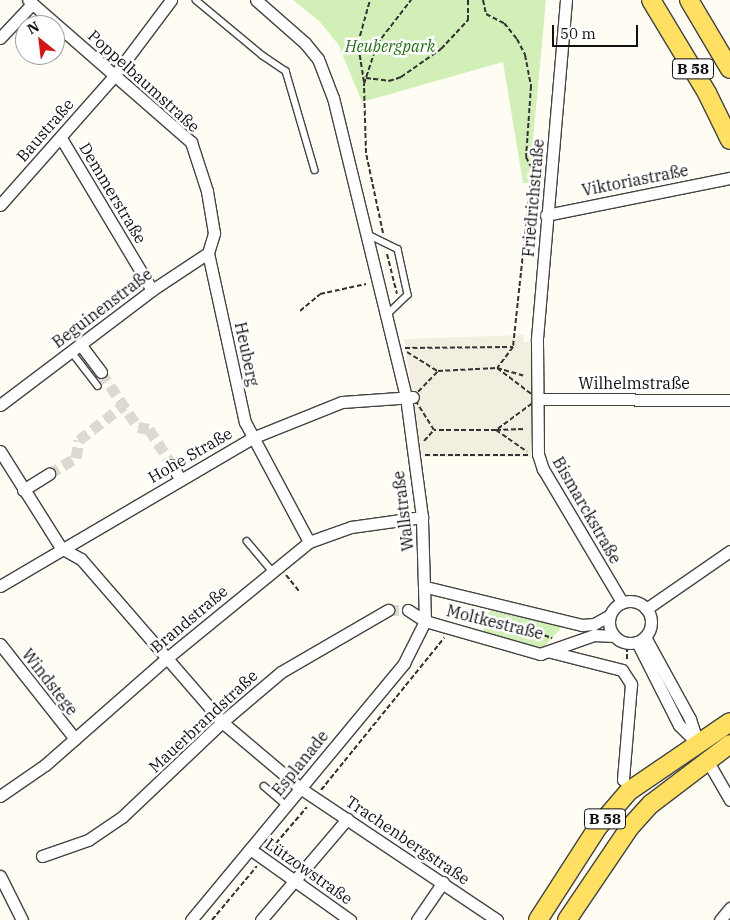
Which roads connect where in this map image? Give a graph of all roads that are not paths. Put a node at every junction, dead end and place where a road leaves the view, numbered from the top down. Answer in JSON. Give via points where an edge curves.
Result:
{"nodes":[{"id":1,"x":171,"y":0,"type":"edge"},
{"id":2,"x":196,"y":0,"type":"edge"},
{"id":3,"x":256,"y":0,"type":"edge"},
{"id":4,"x":566,"y":0,"type":"edge"},
{"id":5,"x":651,"y":0,"type":"edge"},
{"id":6,"x":689,"y":0,"type":"edge"},
{"id":7,"x":30,"y":2,"type":"edge"},
{"id":8,"x":0,"y":38,"type":"edge"},
{"id":9,"x":730,"y":69,"type":"edge"},
{"id":10,"x":114,"y":76,"type":"junction"},
{"id":11,"x":61,"y":138,"type":"junction"},
{"id":12,"x":730,"y":140,"type":"edge"},
{"id":13,"x":315,"y":170,"type":"dead end"},
{"id":14,"x":730,"y":178,"type":"edge"},
{"id":15,"x":0,"y":205,"type":"edge"},
{"id":16,"x":546,"y":215,"type":"junction"},
{"id":17,"x":366,"y":234,"type":"junction"},
{"id":18,"x":208,"y":253,"type":"junction"},
{"id":19,"x":152,"y":290,"type":"junction"},
{"id":20,"x":386,"y":316,"type":"junction"},
{"id":21,"x":76,"y":348,"type":"junction"},
{"id":22,"x":101,"y":372,"type":"tunnel mouth"},
{"id":23,"x":98,"y":386,"type":"dead end"},
{"id":24,"x":409,"y":397,"type":"junction"},
{"id":25,"x":538,"y":399,"type":"junction"},
{"id":26,"x":730,"y":400,"type":"edge"},
{"id":27,"x":0,"y":405,"type":"edge"},
{"id":28,"x":252,"y":438,"type":"junction"},
{"id":29,"x":0,"y":452,"type":"edge"},
{"id":30,"x":172,"y":465,"type":"tunnel mouth"},
{"id":31,"x":49,"y":474,"type":"tunnel mouth"},
{"id":32,"x":180,"y":479,"type":"junction"},
{"id":33,"x":23,"y":490,"type":"junction"},
{"id":34,"x":422,"y":517,"type":"junction"},
{"id":35,"x":246,"y":541,"type":"dead end"},
{"id":36,"x":310,"y":542,"type":"junction"},
{"id":37,"x":61,"y":548,"type":"junction"},
{"id":38,"x":730,"y":551,"type":"edge"},
{"id":39,"x":275,"y":568,"type":"junction"},
{"id":40,"x":0,"y":586,"type":"edge"},
{"id":41,"x":426,"y":587,"type":"junction"},
{"id":42,"x":622,"y":602,"type":"junction"},
{"id":43,"x":646,"y":609,"type":"junction"},
{"id":44,"x":388,"y":610,"type":"tunnel mouth"},
{"id":45,"x":408,"y":610,"type":"tunnel mouth"},
{"id":46,"x":610,"y":615,"type":"junction"},
{"id":47,"x":425,"y":621,"type":"junction"},
{"id":48,"x":614,"y":636,"type":"junction"},
{"id":49,"x":636,"y":641,"type":"junction"},
{"id":50,"x":0,"y":644,"type":"edge"},
{"id":51,"x":549,"y":652,"type":"junction"},
{"id":52,"x":167,"y":658,"type":"junction"},
{"id":53,"x":222,"y":722,"type":"junction"},
{"id":54,"x":730,"y":722,"type":"edge"},
{"id":55,"x":75,"y":739,"type":"junction"},
{"id":56,"x":698,"y":744,"type":"junction"},
{"id":57,"x":730,"y":744,"type":"edge"},
{"id":58,"x":708,"y":760,"type":"junction"},
{"id":59,"x":623,"y":780,"type":"dead end"},
{"id":60,"x":264,"y":786,"type":"dead end"},
{"id":61,"x":300,"y":788,"type":"junction"},
{"id":62,"x":0,"y":796,"type":"edge"},
{"id":63,"x":730,"y":800,"type":"edge"},
{"id":64,"x":286,"y":805,"type":"junction"},
{"id":65,"x":347,"y":819,"type":"junction"},
{"id":66,"x":250,"y":849,"type":"junction"},
{"id":67,"x":42,"y":856,"type":"dead end"},
{"id":68,"x":0,"y":876,"type":"edge"},
{"id":69,"x":443,"y":882,"type":"junction"},
{"id":70,"x":293,"y":883,"type":"junction"},
{"id":71,"x":730,"y":908,"type":"edge"},
{"id":72,"x":22,"y":920,"type":"edge"},
{"id":73,"x":191,"y":920,"type":"edge"},
{"id":74,"x":261,"y":920,"type":"edge"},
{"id":75,"x":350,"y":920,"type":"edge"},
{"id":76,"x":417,"y":920,"type":"edge"},
{"id":77,"x":497,"y":920,"type":"edge"},
{"id":78,"x":538,"y":920,"type":"edge"},
{"id":79,"x":567,"y":920,"type":"edge"},
{"id":80,"x":720,"y":920,"type":"edge"}],
"edges":[{"from":1,"to":10,"type":"street","name":"Baustraße"},
{"from":2,"to":13,"type":"lane","via":[[286,71]]},
{"from":3,"to":17,"type":"street","via":[[299,37],[318,59],[333,98]]},
{"from":4,"to":16,"type":"street","name":"Friedrichstraße"},
{"from":5,"to":12,"type":"main road","number":"B 58","via":[[707,93]]},
{"from":6,"to":9,"type":"main road","number":"B 58"},
{"from":7,"to":8,"type":"street"},
{"from":7,"to":10,"type":"street","name":"Poppelbaumstraße"},
{"from":10,"to":11,"type":"street","name":"Baustraße"},
{"from":10,"to":18,"type":"street","name":"Poppelbaumstraße","via":[[191,142],[207,191],[214,233]]},
{"from":11,"to":15,"type":"street","name":"Baustraße"},
{"from":11,"to":19,"type":"street","name":"Demmerstraße"},
{"from":14,"to":16,"type":"street","name":"Viktoriastraße"},
{"from":16,"to":25,"type":"street","name":"Friedrichstraße"},
{"from":17,"to":20,"type":"street"},
{"from":17,"to":20,"type":"lane","via":[[398,249],[408,295]]},
{"from":18,"to":19,"type":"street","name":"Beguinenstraße"},
{"from":18,"to":28,"type":"street","name":"Heuberg","via":[[245,422]]},
{"from":19,"to":21,"type":"street","name":"Beguinenstraße"},
{"from":20,"to":24,"type":"street"},
{"from":21,"to":22,"type":"street"},
{"from":21,"to":23,"type":"lane"},
{"from":21,"to":27,"type":"street","name":"Beguinenstraße"},
{"from":24,"to":28,"type":"street","name":"Hohe Straße","via":[[342,402]]},
{"from":24,"to":34,"type":"street","name":"Wallstraße"},
{"from":25,"to":26,"type":"street","name":"Wilhelmstraße"},
{"from":25,"to":42,"type":"street","name":"Bismarckstraße","via":[[538,454],[543,469]]},
{"from":28,"to":32,"type":"street","name":"Hohe Straße"},
{"from":28,"to":36,"type":"street","name":"Heuberg"},
{"from":29,"to":33,"type":"street"},
{"from":30,"to":32,"type":"street"},
{"from":31,"to":33,"type":"street"},
{"from":32,"to":37,"type":"street","name":"Hohe Straße"},
{"from":33,"to":37,"type":"street"},
{"from":34,"to":36,"type":"street","name":"Brandstraße","via":[[351,527]]},
{"from":34,"to":41,"type":"street","name":"Wallstraße"},
{"from":35,"to":39,"type":"lane"},
{"from":36,"to":39,"type":"street","name":"Brandstraße"},
{"from":37,"to":40,"type":"street","name":"Hohe Straße"},
{"from":37,"to":52,"type":"street","name":"Trachenbergstraße","via":[[81,559]]},
{"from":38,"to":43,"type":"street"},
{"from":39,"to":52,"type":"street","name":"Brandstraße"},
{"from":41,"to":46,"type":"street","name":"Moltkestraße","via":[[582,625],[594,624]]},
{"from":41,"to":47,"type":"street","name":"Wallstraße"},
{"from":42,"to":43,"type":"street","via":[[635,602]]},
{"from":42,"to":46,"type":"street"},
{"from":43,"to":49,"type":"street","via":[[651,626]]},
{"from":44,"to":53,"type":"street","name":"Mauerbrandstraße","via":[[281,672]]},
{"from":45,"to":47,"type":"street"},
{"from":46,"to":48,"type":"street","via":[[608,622]]},
{"from":47,"to":51,"type":"street","name":"Moltkestraße","via":[[540,654]]},
{"from":47,"to":61,"type":"street","name":"Esplanade","via":[[404,663]]},
{"from":48,"to":49,"type":"street"},
{"from":48,"to":51,"type":"street","name":"Moltkestraße","via":[[594,636]]},
{"from":49,"to":56,"type":"street","via":[[680,725]]},
{"from":50,"to":55,"type":"street","name":"Windstege"},
{"from":51,"to":59,"type":"street","via":[[622,670],[632,684]]},
{"from":52,"to":53,"type":"street","name":"Trachenbergstraße"},
{"from":52,"to":55,"type":"street","name":"Brandstraße"},
{"from":53,"to":61,"type":"street","name":"Trachenbergstraße"},
{"from":53,"to":67,"type":"street","name":"Mauerbrandstraße","via":[[122,817],[88,840]]},
{"from":54,"to":56,"type":"main road","number":"B 58"},
{"from":55,"to":62,"type":"street","name":"Brandstraße"},
{"from":56,"to":58,"type":"main road"},
{"from":56,"to":78,"type":"main road","number":"B 58","via":[[629,791],[598,827]]},
{"from":57,"to":58,"type":"main road","number":"B 58"},
{"from":58,"to":63,"type":"street"},
{"from":58,"to":79,"type":"main road","number":"B 58","via":[[651,804],[630,827]]},
{"from":60,"to":64,"type":"lane"},
{"from":61,"to":64,"type":"street","name":"Esplanade"},
{"from":61,"to":65,"type":"street","name":"Trachenbergstraße"},
{"from":64,"to":66,"type":"street","name":"Esplanade"},
{"from":65,"to":69,"type":"street","name":"Trachenbergstraße"},
{"from":65,"to":70,"type":"street"},
{"from":66,"to":70,"type":"street","name":"Lützowstraße"},
{"from":66,"to":73,"type":"street","name":"Esplanade"},
{"from":68,"to":72,"type":"street"},
{"from":69,"to":76,"type":"street"},
{"from":69,"to":77,"type":"street","name":"Trachenbergstraße"},
{"from":70,"to":74,"type":"street"},
{"from":70,"to":75,"type":"street","name":"Lützowstraße"},
{"from":71,"to":80,"type":"street"}]}
